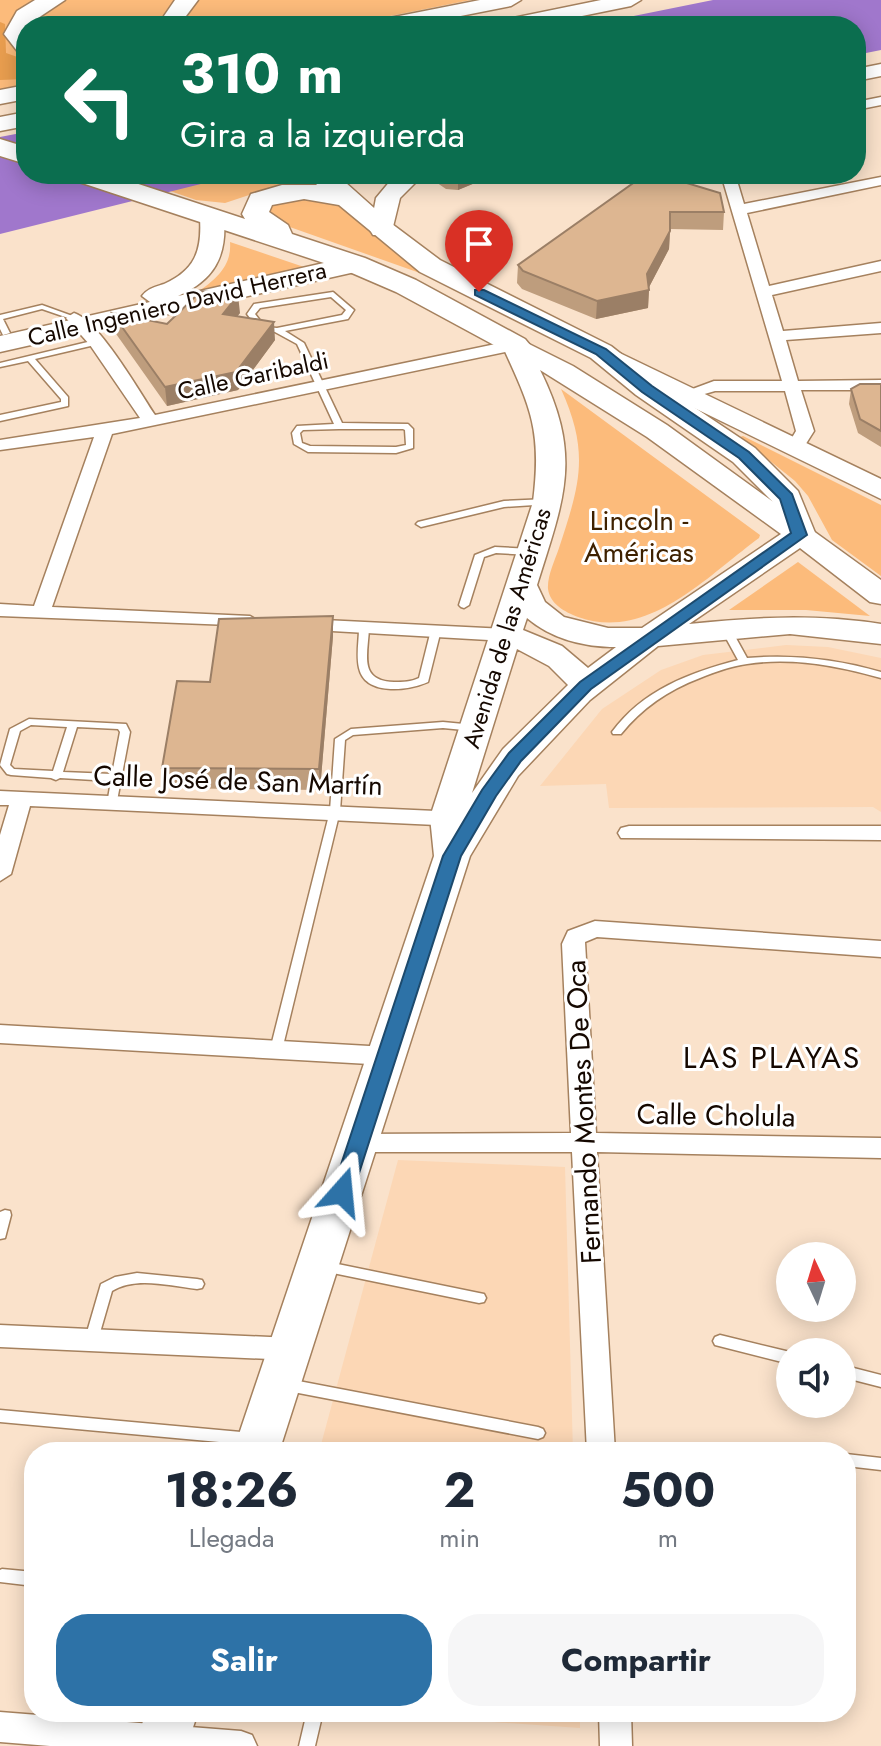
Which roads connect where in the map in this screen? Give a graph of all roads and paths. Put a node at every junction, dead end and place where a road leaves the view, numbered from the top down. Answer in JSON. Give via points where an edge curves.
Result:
{"nodes":[{"id":1,"x":54,"y":0,"type":"edge"},
{"id":2,"x":511,"y":0,"type":"edge"},
{"id":3,"x":631,"y":0,"type":"edge"},
{"id":4,"x":24,"y":16,"type":"edge"},
{"id":5,"x":430,"y":16,"type":"edge"},
{"id":6,"x":552,"y":16,"type":"edge"},
{"id":7,"x":881,"y":181,"type":"edge"},
{"id":8,"x":112,"y":184,"type":"edge"},
{"id":9,"x":332,"y":184,"type":"edge"},
{"id":10,"x":399,"y":184,"type":"edge"},
{"id":11,"x":731,"y":184,"type":"edge"},
{"id":12,"x":348,"y":199,"type":"junction"},
{"id":13,"x":260,"y":200,"type":"junction"},
{"id":14,"x":739,"y":210,"type":"junction"},
{"id":15,"x":212,"y":218,"type":"junction"},
{"id":16,"x":382,"y":230,"type":"junction"},
{"id":17,"x":278,"y":240,"type":"junction"},
{"id":18,"x":355,"y":264,"type":"junction"},
{"id":19,"x":881,"y":266,"type":"edge"},
{"id":20,"x":455,"y":281,"type":"junction"},
{"id":21,"x":406,"y":286,"type":"junction"},
{"id":22,"x":763,"y":292,"type":"junction"},
{"id":23,"x":130,"y":310,"type":"junction"},
{"id":24,"x":881,"y":328,"type":"edge"},
{"id":25,"x":1,"y":329,"type":"edge"},
{"id":26,"x":84,"y":329,"type":"junction"},
{"id":27,"x":277,"y":330,"type":"junction"},
{"id":28,"x":777,"y":336,"type":"junction"},
{"id":29,"x":515,"y":345,"type":"junction"},
{"id":30,"x":601,"y":352,"type":"junction"},
{"id":31,"x":30,"y":358,"type":"junction"},
{"id":32,"x":0,"y":365,"type":"edge"},
{"id":33,"x":792,"y":385,"type":"junction"},
{"id":34,"x":881,"y":385,"type":"edge"},
{"id":35,"x":322,"y":386,"type":"junction"},
{"id":36,"x":687,"y":394,"type":"junction"},
{"id":37,"x":0,"y":418,"type":"edge"},
{"id":38,"x":151,"y":421,"type":"junction"},
{"id":39,"x":339,"y":426,"type":"junction"},
{"id":40,"x":105,"y":430,"type":"junction"},
{"id":41,"x":0,"y":445,"type":"edge"},
{"id":42,"x":796,"y":446,"type":"junction"},
{"id":43,"x":881,"y":490,"type":"edge"},
{"id":44,"x":548,"y":502,"type":"junction"},
{"id":45,"x":421,"y":524,"type":"dead end"},
{"id":46,"x":799,"y":535,"type":"junction"},
{"id":47,"x":534,"y":552,"type":"junction"},
{"id":48,"x":522,"y":586,"type":"junction"},
{"id":49,"x":881,"y":595,"type":"edge"},
{"id":50,"x":464,"y":605,"type":"dead end"},
{"id":51,"x":0,"y":610,"type":"edge"},
{"id":52,"x":41,"y":612,"type":"junction"},
{"id":53,"x":364,"y":628,"type":"junction"},
{"id":54,"x":726,"y":629,"type":"junction"},
{"id":55,"x":436,"y":630,"type":"junction"},
{"id":56,"x":881,"y":634,"type":"edge"},
{"id":57,"x":506,"y":635,"type":"junction"},
{"id":58,"x":656,"y":636,"type":"junction"},
{"id":59,"x":744,"y":661,"type":"junction"},
{"id":60,"x":881,"y":675,"type":"edge"},
{"id":61,"x":586,"y":686,"type":"junction"},
{"id":62,"x":73,"y":723,"type":"junction"},
{"id":63,"x":476,"y":729,"type":"junction"},
{"id":64,"x":617,"y":732,"type":"dead end"},
{"id":65,"x":56,"y":777,"type":"junction"},
{"id":66,"x":116,"y":778,"type":"junction"},
{"id":67,"x":10,"y":799,"type":"edge"},
{"id":68,"x":112,"y":804,"type":"junction"},
{"id":69,"x":335,"y":811,"type":"junction"},
{"id":70,"x":457,"y":831,"type":"junction"},
{"id":71,"x":629,"y":833,"type":"dead end"},
{"id":72,"x":881,"y":833,"type":"edge"},
{"id":73,"x":0,"y":874,"type":"edge"},
{"id":74,"x":881,"y":949,"type":"edge"},
{"id":75,"x":0,"y":1034,"type":"edge"},
{"id":76,"x":276,"y":1050,"type":"junction"},
{"id":77,"x":387,"y":1056,"type":"junction"},
{"id":78,"x":586,"y":1142,"type":"junction"},
{"id":79,"x":358,"y":1143,"type":"junction"},
{"id":80,"x":881,"y":1148,"type":"edge"},
{"id":81,"x":5,"y":1215,"type":"dead end"},
{"id":82,"x":0,"y":1234,"type":"edge"},
{"id":83,"x":318,"y":1266,"type":"junction"},
{"id":84,"x":197,"y":1284,"type":"dead end"},
{"id":85,"x":479,"y":1298,"type":"dead end"},
{"id":86,"x":0,"y":1336,"type":"edge"},
{"id":87,"x":92,"y":1339,"type":"junction"},
{"id":88,"x":720,"y":1341,"type":"dead end"},
{"id":89,"x":776,"y":1355,"type":"edge"},
{"id":90,"x":285,"y":1366,"type":"junction"},
{"id":91,"x":856,"y":1375,"type":"edge"},
{"id":92,"x":881,"y":1381,"type":"edge"},
{"id":93,"x":0,"y":1416,"type":"edge"},
{"id":94,"x":538,"y":1433,"type":"dead end"},
{"id":95,"x":224,"y":1442,"type":"edge"},
{"id":96,"x":259,"y":1442,"type":"edge"},
{"id":97,"x":601,"y":1442,"type":"edge"},
{"id":98,"x":856,"y":1461,"type":"edge"},
{"id":99,"x":881,"y":1464,"type":"edge"},
{"id":100,"x":2,"y":1576,"type":"dead end"},
{"id":101,"x":24,"y":1578,"type":"edge"},
{"id":102,"x":313,"y":1722,"type":"edge"},
{"id":103,"x":615,"y":1722,"type":"edge"},
{"id":104,"x":0,"y":1727,"type":"edge"},
{"id":105,"x":166,"y":1732,"type":"edge"},
{"id":106,"x":241,"y":1746,"type":"edge"},
{"id":107,"x":307,"y":1746,"type":"edge"},
{"id":108,"x":616,"y":1746,"type":"edge"}],
"edges":[{"from":1,"to":4,"type":"highway"},
{"from":2,"to":5,"type":"main road"},
{"from":3,"to":6,"type":"main road"},
{"from":7,"to":14,"type":"street"},
{"from":8,"to":15,"type":"highway"},
{"from":9,"to":12,"type":"highway"},
{"from":10,"to":16,"type":"main road","via":[[381,213]]},
{"from":11,"to":14,"type":"street"},
{"from":12,"to":13,"type":"highway","via":[[305,190]]},
{"from":12,"to":16,"type":"highway"},
{"from":13,"to":15,"type":"highway"},
{"from":13,"to":17,"type":"highway","via":[[255,214],[278,231]]},
{"from":14,"to":22,"type":"street"},
{"from":15,"to":17,"type":"highway"},
{"from":15,"to":23,"type":"main road","name":"Calle Ingeniero David Herrera","via":[[215,242],[209,265]]},
{"from":16,"to":20,"type":"highway"},
{"from":17,"to":18,"type":"highway"},
{"from":18,"to":21,"type":"highway"},
{"from":18,"to":23,"type":"main road","name":"Calle Ingeniero David Herrera"},
{"from":19,"to":22,"type":"street"},
{"from":20,"to":21,"type":"highway"},
{"from":20,"to":30,"type":"highway"},
{"from":21,"to":29,"type":"highway"},
{"from":22,"to":28,"type":"street"},
{"from":23,"to":26,"type":"main road","name":"Calle Ingeniero David Herrera"},
{"from":24,"to":28,"type":"street"},
{"from":25,"to":26,"type":"main road","name":"Calle Ingeniero David Herrera"},
{"from":26,"to":31,"type":"lane"},
{"from":26,"to":38,"type":"street"},
{"from":27,"to":27,"type":"lane","via":[[263,329],[251,314],[253,308],[326,293],[350,310],[345,317]]},
{"from":27,"to":35,"type":"lane","via":[[300,343]]},
{"from":28,"to":33,"type":"street"},
{"from":29,"to":35,"type":"street","name":"Calle Garibaldi"},
{"from":29,"to":44,"type":"main road","name":"Avenida de las Américas","via":[[550,429]]},
{"from":29,"to":46,"type":"main road","via":[[599,391]]},
{"from":30,"to":36,"type":"main road"},
{"from":30,"to":46,"type":"highway","via":[[757,465],[787,498]]},
{"from":31,"to":32,"type":"lane"},
{"from":31,"to":37,"type":"lane","via":[[65,404]]},
{"from":33,"to":34,"type":"street"},
{"from":33,"to":36,"type":"street","via":[[714,386]]},
{"from":33,"to":42,"type":"street","via":[[805,431]]},
{"from":35,"to":38,"type":"street","name":"Calle Garibaldi"},
{"from":35,"to":39,"type":"lane"},
{"from":36,"to":42,"type":"main road"},
{"from":38,"to":40,"type":"street","name":"Calle Garibaldi"},
{"from":39,"to":39,"type":"lane","via":[[300,428],[298,444],[308,449],[410,446],[405,426]]},
{"from":40,"to":41,"type":"street","name":"Calle Garibaldi"},
{"from":40,"to":52,"type":"street"},
{"from":42,"to":43,"type":"main road"},
{"from":44,"to":45,"type":"lane","via":[[504,504]]},
{"from":44,"to":47,"type":"main road","name":"Avenida de las Américas"},
{"from":46,"to":49,"type":"main road"},
{"from":46,"to":58,"type":"main road","name":"Avenida de las Américas"},
{"from":47,"to":48,"type":"main road","name":"Avenida de las Américas"},
{"from":47,"to":50,"type":"lane","via":[[495,550],[480,555]]},
{"from":48,"to":57,"type":"main road","name":"Avenida de las Américas"},
{"from":48,"to":58,"type":"main road","via":[[535,609],[564,628],[602,637]]},
{"from":51,"to":52,"type":"street"},
{"from":52,"to":53,"type":"street"},
{"from":53,"to":55,"type":"street"},
{"from":53,"to":55,"type":"lane","via":[[364,675],[382,686],[424,680]]},
{"from":54,"to":56,"type":"main road","via":[[791,625]]},
{"from":54,"to":58,"type":"main road"},
{"from":54,"to":59,"type":"lane"},
{"from":55,"to":57,"type":"street"},
{"from":57,"to":61,"type":"main road","via":[[549,651]]},
{"from":57,"to":63,"type":"main road","name":"Avenida de las Américas"},
{"from":58,"to":61,"type":"main road","name":"Avenida de las Américas"},
{"from":59,"to":60,"type":"lane","via":[[814,659]]},
{"from":59,"to":64,"type":"lane","via":[[709,670],[653,698]]},
{"from":61,"to":70,"type":"main road","name":"Avenida de las Américas","via":[[515,757]]},
{"from":62,"to":65,"type":"lane"},
{"from":62,"to":65,"type":"lane","via":[[29,722],[15,729],[5,766],[21,776]]},
{"from":62,"to":66,"type":"lane","via":[[124,728]]},
{"from":63,"to":69,"type":"lane","via":[[443,725],[344,734]]},
{"from":63,"to":70,"type":"main road","name":"Avenida de las Américas"},
{"from":65,"to":66,"type":"lane"},
{"from":66,"to":68,"type":"lane"},
{"from":67,"to":68,"type":"street","name":"Calle José de San Martín"},
{"from":67,"to":73,"type":"street"},
{"from":68,"to":69,"type":"street","name":"Calle José de San Martín"},
{"from":69,"to":70,"type":"street","name":"Calle José de San Martín"},
{"from":69,"to":76,"type":"lane"},
{"from":70,"to":77,"type":"main road","name":"Avenida de las Américas"},
{"from":71,"to":72,"type":"street"},
{"from":74,"to":78,"type":"street","name":"Fernando Montes De Oca","via":[[595,929],[576,937]]},
{"from":75,"to":76,"type":"street"},
{"from":76,"to":77,"type":"street"},
{"from":77,"to":79,"type":"main road","name":"Avenida de las Américas"},
{"from":78,"to":79,"type":"street","name":"Calle Cholula"},
{"from":78,"to":80,"type":"street","name":"Calle Cholula"},
{"from":78,"to":97,"type":"street","name":"Fernando Montes De Oca"},
{"from":79,"to":83,"type":"main road","name":"Avenida de las Américas"},
{"from":81,"to":82,"type":"lane"},
{"from":83,"to":85,"type":"lane"},
{"from":83,"to":90,"type":"main road","name":"Avenida de las Américas"},
{"from":84,"to":87,"type":"lane","via":[[127,1279],[110,1284]]},
{"from":86,"to":87,"type":"street"},
{"from":87,"to":90,"type":"street"},
{"from":88,"to":89,"type":"lane"},
{"from":90,"to":94,"type":"lane"},
{"from":90,"to":96,"type":"main road","name":"Avenida de las Américas"},
{"from":91,"to":92,"type":"lane"},
{"from":93,"to":95,"type":"lane"},
{"from":98,"to":99,"type":"lane"},
{"from":100,"to":101,"type":"lane"},
{"from":102,"to":107,"type":"lane"},
{"from":103,"to":108,"type":"street"},
{"from":104,"to":105,"type":"street"},
{"from":105,"to":106,"type":"street"}]}
